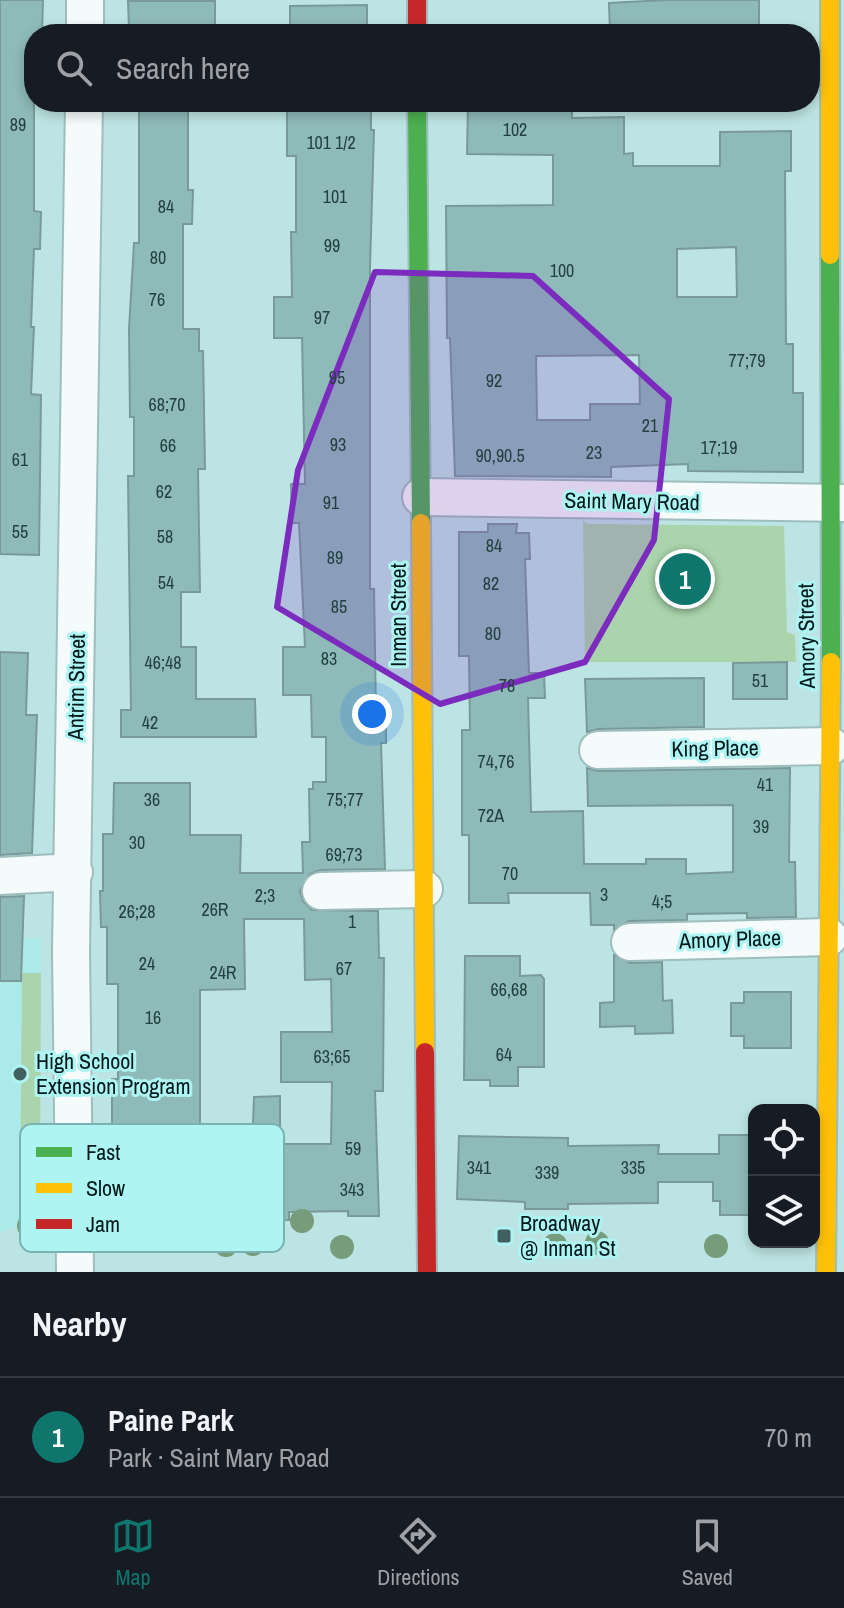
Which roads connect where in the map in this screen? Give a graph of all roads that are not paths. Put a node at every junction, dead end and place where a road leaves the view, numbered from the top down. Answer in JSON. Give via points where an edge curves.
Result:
{"nodes":[{"id":1,"x":85,"y":0,"type":"edge"},
{"id":2,"x":417,"y":0,"type":"edge"},
{"id":3,"x":830,"y":0,"type":"edge"},
{"id":4,"x":85,"y":24,"type":"edge"},
{"id":5,"x":417,"y":24,"type":"edge"},
{"id":6,"x":84,"y":112,"type":"edge"},
{"id":7,"x":417,"y":112,"type":"edge"},
{"id":8,"x":421,"y":497,"type":"junction"},
{"id":9,"x":836,"y":504,"type":"edge"},
{"id":10,"x":831,"y":746,"type":"junction"},
{"id":11,"x":598,"y":750,"type":"dead end"},
{"id":12,"x":74,"y":872,"type":"junction"},
{"id":13,"x":0,"y":876,"type":"edge"},
{"id":14,"x":424,"y":889,"type":"junction"},
{"id":15,"x":321,"y":891,"type":"dead end"},
{"id":16,"x":829,"y":937,"type":"junction"},
{"id":17,"x":630,"y":942,"type":"dead end"},
{"id":18,"x":75,"y":1124,"type":"edge"},
{"id":19,"x":75,"y":1252,"type":"edge"},
{"id":20,"x":75,"y":1272,"type":"edge"},
{"id":21,"x":427,"y":1272,"type":"edge"},
{"id":22,"x":826,"y":1272,"type":"edge"}],
"edges":[{"from":1,"to":4,"type":"street"},
{"from":2,"to":5,"type":"street"},
{"from":3,"to":9,"type":"street","name":"Amory Street"},
{"from":6,"to":12,"type":"street","name":"Antrim Street"},
{"from":7,"to":8,"type":"street","name":"Inman Street"},
{"from":8,"to":9,"type":"street","name":"Saint Mary Road"},
{"from":8,"to":14,"type":"street","name":"Inman Street"},
{"from":9,"to":10,"type":"street","name":"Amory Street"},
{"from":10,"to":11,"type":"street","name":"King Place"},
{"from":10,"to":16,"type":"street","name":"Amory Street"},
{"from":12,"to":13,"type":"street"},
{"from":12,"to":18,"type":"street","name":"Antrim Street"},
{"from":14,"to":15,"type":"street"},
{"from":14,"to":21,"type":"street","name":"Inman Street"},
{"from":16,"to":17,"type":"street","name":"Amory Place"},
{"from":16,"to":22,"type":"street","name":"Amory Street"},
{"from":19,"to":20,"type":"street","name":"Antrim Street"}]}
